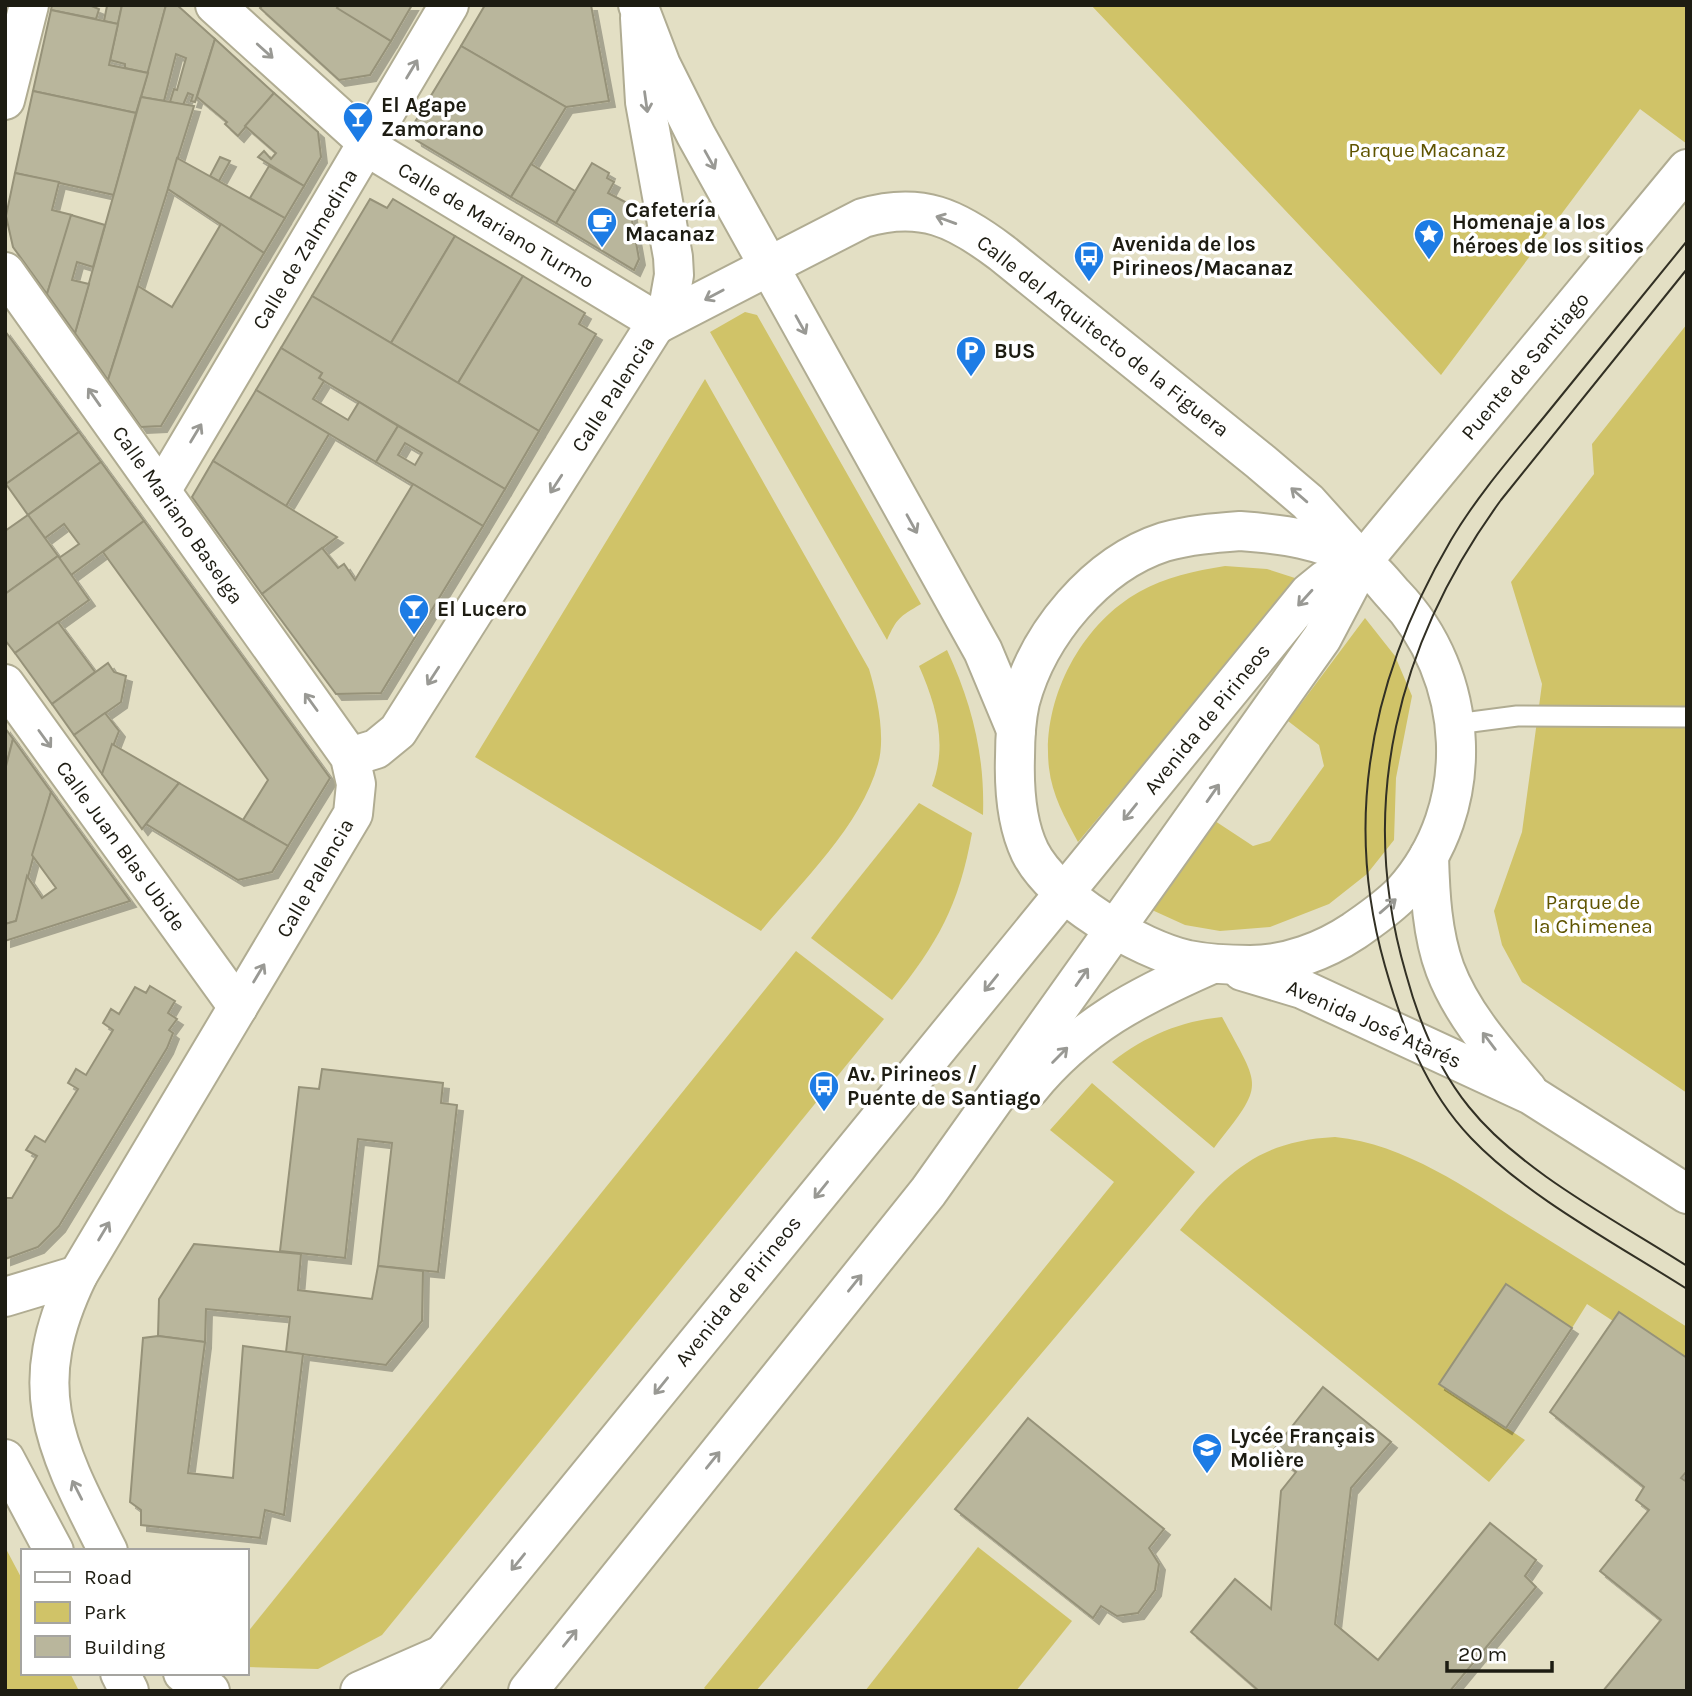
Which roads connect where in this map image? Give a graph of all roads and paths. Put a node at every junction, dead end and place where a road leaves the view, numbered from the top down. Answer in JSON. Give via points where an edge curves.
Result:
{"nodes":[{"id":1,"x":29,"y":5,"type":"edge"},
{"id":2,"x":215,"y":5,"type":"edge"},
{"id":3,"x":449,"y":5,"type":"edge"},
{"id":4,"x":639,"y":7,"type":"edge"},
{"id":5,"x":5,"y":100,"type":"edge"},
{"id":6,"x":368,"y":144,"type":"junction"},
{"id":7,"x":1687,"y":169,"type":"edge"},
{"id":8,"x":768,"y":265,"type":"junction"},
{"id":9,"x":5,"y":272,"type":"edge"},
{"id":10,"x":659,"y":323,"type":"junction"},
{"id":11,"x":161,"y":491,"type":"junction"},
{"id":12,"x":1362,"y":562,"type":"junction"},
{"id":13,"x":5,"y":684,"type":"edge"},
{"id":14,"x":1687,"y":717,"type":"edge"},
{"id":15,"x":1456,"y":724,"type":"junction"},
{"id":16,"x":1016,"y":730,"type":"junction"},
{"id":17,"x":350,"y":757,"type":"junction"},
{"id":18,"x":1429,"y":856,"type":"junction"},
{"id":19,"x":1065,"y":892,"type":"junction"},
{"id":20,"x":1117,"y":929,"type":"junction"},
{"id":21,"x":1212,"y":964,"type":"junction"},
{"id":22,"x":238,"y":1007,"type":"junction"},
{"id":23,"x":1531,"y":1095,"type":"junction"},
{"id":24,"x":928,"y":1192,"type":"junction"},
{"id":25,"x":1687,"y":1194,"type":"edge"},
{"id":26,"x":78,"y":1275,"type":"junction"},
{"id":27,"x":5,"y":1297,"type":"edge"},
{"id":28,"x":5,"y":1459,"type":"edge"},
{"id":29,"x":53,"y":1549,"type":"edge"},
{"id":30,"x":107,"y":1549,"type":"edge"},
{"id":31,"x":442,"y":1655,"type":"junction"},
{"id":32,"x":121,"y":1675,"type":"edge"},
{"id":33,"x":186,"y":1675,"type":"edge"},
{"id":34,"x":129,"y":1691,"type":"edge"},
{"id":35,"x":209,"y":1691,"type":"edge"},
{"id":36,"x":360,"y":1691,"type":"edge"},
{"id":37,"x":413,"y":1691,"type":"edge"},
{"id":38,"x":528,"y":1691,"type":"edge"}],
"edges":[{"from":1,"to":5,"type":"main road"},
{"from":2,"to":6,"type":"main road","name":"Calle de Mariano Turmo","one_way":true},
{"from":6,"to":3,"type":"main road","name":"Calle de Zalmedina","one_way":true},
{"from":4,"to":8,"type":"main road","one_way":true,"via":[[678,100]]},
{"from":4,"to":10,"type":"main road","name":"Calle Palencia","one_way":true,"via":[[645,102],[674,266],[669,303]]},
{"from":6,"to":10,"type":"main road","name":"Calle de Mariano Turmo"},
{"from":11,"to":6,"type":"main road","name":"Calle de Zalmedina","one_way":true},
{"from":7,"to":12,"type":"main road","name":"Puente de Santiago"},
{"from":8,"to":10,"type":"main road","name":"Calle Palencia","one_way":true},
{"from":12,"to":8,"type":"main road","name":"Calle del Arquitecto de la Figuera","one_way":true,"via":[[1308,502],[1261,462],[1003,253],[957,223],[918,211],[883,212]]},
{"from":8,"to":16,"type":"main road","one_way":true,"via":[[983,652]]},
{"from":11,"to":9,"type":"main road","name":"Calle Mariano Baselga","one_way":true},
{"from":10,"to":17,"type":"main road","name":"Calle Palencia","one_way":true,"via":[[398,731],[376,749]]},
{"from":17,"to":11,"type":"main road","name":"Calle Mariano Baselga","one_way":true},
{"from":12,"to":15,"type":"main road","via":[[1412,613],[1424,632],[1448,684]]},
{"from":12,"to":16,"type":"main road","via":[[1288,535],[1240,531],[1162,543],[1126,561],[1072,607],[1041,650],[1029,676]]},
{"from":12,"to":19,"type":"main road","name":"Avenida de Pirineos","one_way":true,"via":[[1309,593]]},
{"from":20,"to":12,"type":"main road","name":"Avenida de Pirineos","one_way":true,"via":[[1322,638]]},
{"from":13,"to":22,"type":"main road","name":"Calle Juan Blas Ubide","one_way":true},
{"from":14,"to":15,"type":"lane","via":[[1517,716]]},
{"from":15,"to":18,"type":"main road","via":[[1456,770],[1447,815]]},
{"from":16,"to":19,"type":"main road","via":[[1014,783],[1020,822],[1031,853]]},
{"from":22,"to":17,"type":"main road","name":"Calle Palencia","one_way":true,"via":[[353,814],[356,784]]},
{"from":21,"to":18,"type":"main road","one_way":true,"via":[[1255,965],[1297,958],[1337,942],[1391,904]]},
{"from":23,"to":18,"type":"main road","name":"Avenida José Atarés","one_way":true,"via":[[1466,1012],[1444,967],[1430,891]]},
{"from":19,"to":20,"type":"main road"},
{"from":19,"to":31,"type":"main road","name":"Avenida de Pirineos","one_way":true},
{"from":20,"to":21,"type":"main road","via":[[1163,952]]},
{"from":24,"to":20,"type":"main road","name":"Avenida de Pirineos","one_way":true},
{"from":21,"to":23,"type":"main road","name":"Avenida José Atarés","via":[[1302,989]]},
{"from":24,"to":21,"type":"main road","one_way":true,"via":[[993,1133],[1065,1049],[1103,1018]]},
{"from":26,"to":22,"type":"main road","name":"Calle Palencia","one_way":true},
{"from":23,"to":25,"type":"main road","name":"Avenida José Atarés"},
{"from":38,"to":24,"type":"main road","name":"Avenida de Pirineos","one_way":true},
{"from":26,"to":27,"type":"main road"},
{"from":30,"to":26,"type":"main road","name":"Calle Palencia","one_way":true,"via":[[70,1475],[50,1408],[51,1343]]},
{"from":28,"to":29,"type":"main road"},
{"from":31,"to":36,"type":"main road"},
{"from":31,"to":37,"type":"main road","name":"Avenida de Pirineos"},
{"from":32,"to":34,"type":"main road"},
{"from":33,"to":35,"type":"main road"}]}
